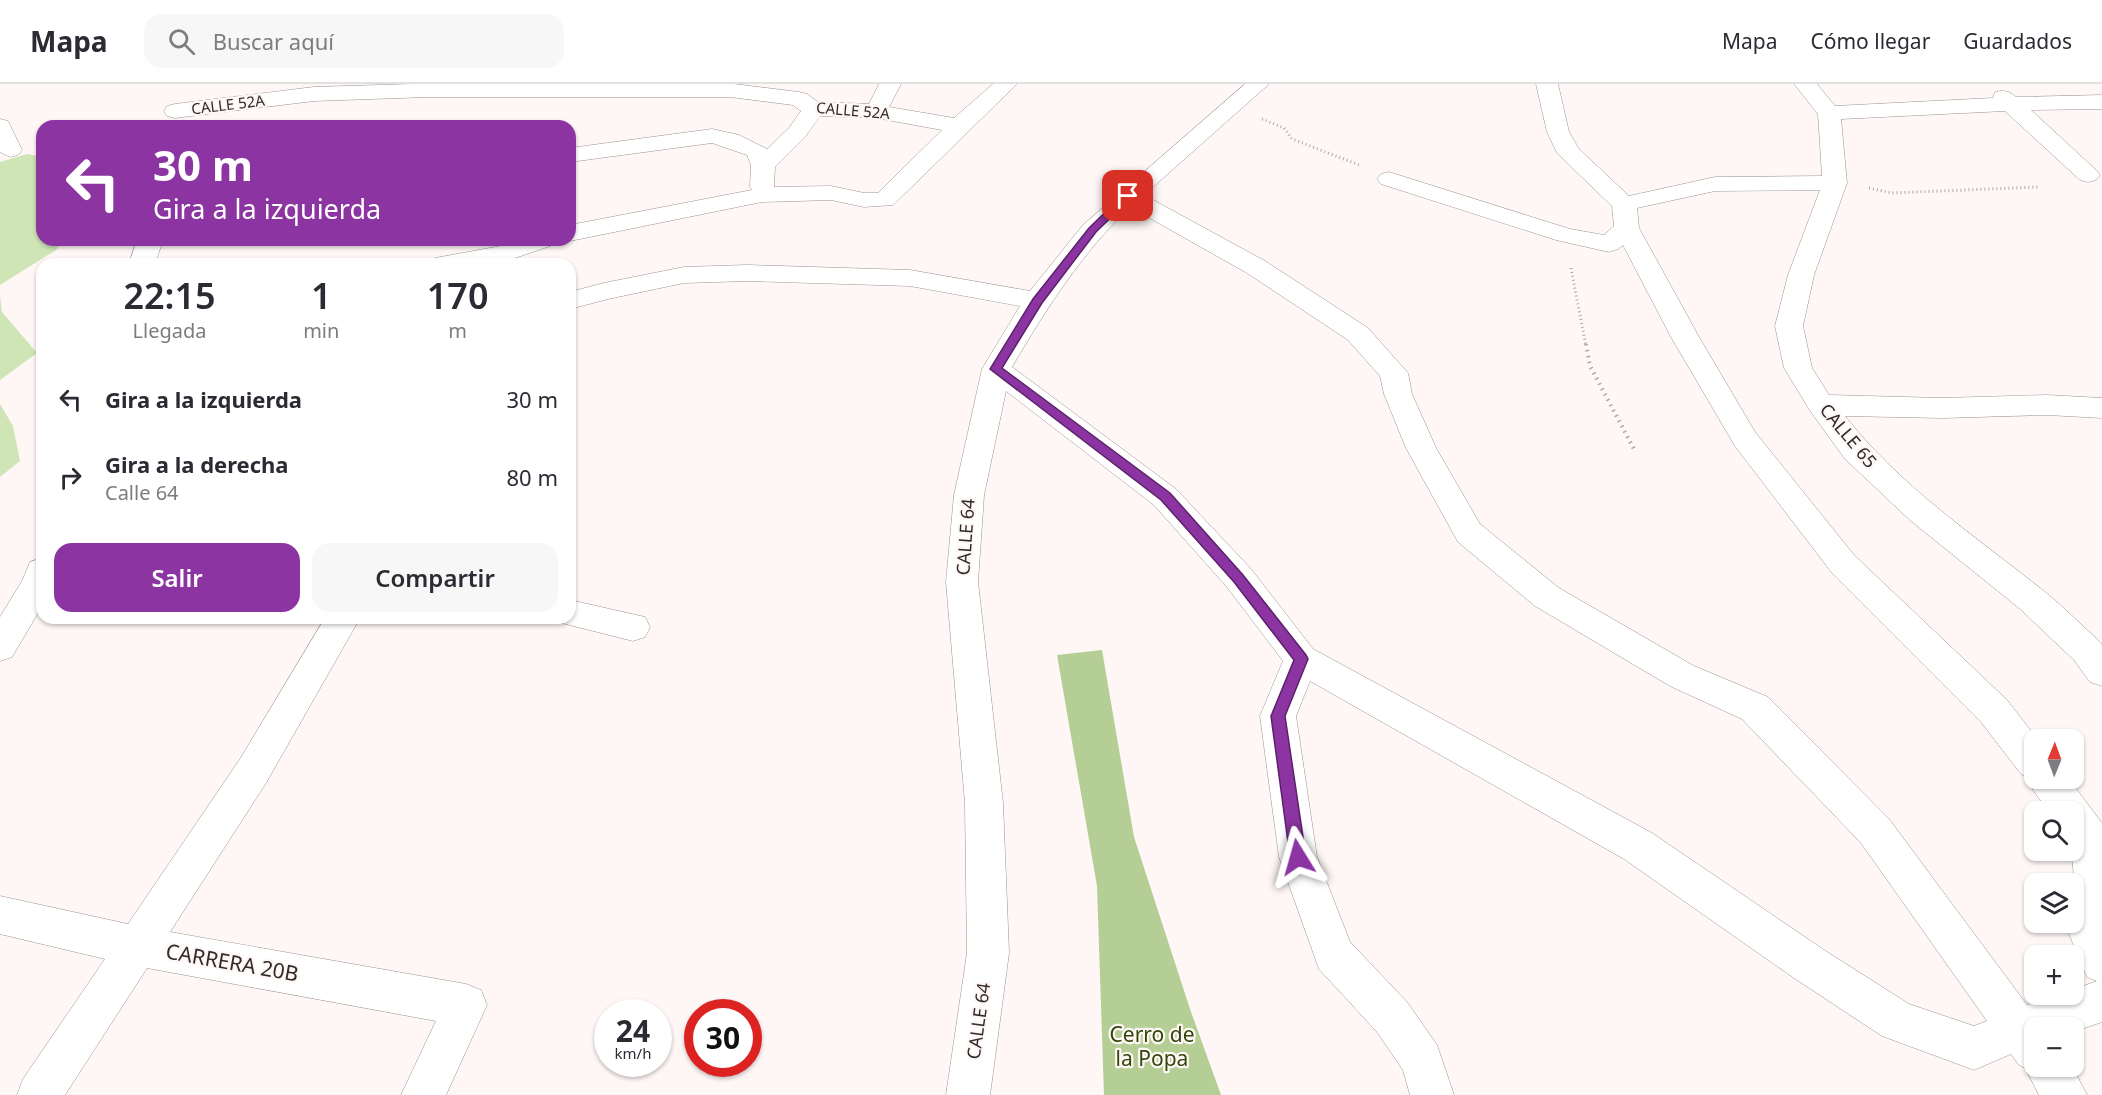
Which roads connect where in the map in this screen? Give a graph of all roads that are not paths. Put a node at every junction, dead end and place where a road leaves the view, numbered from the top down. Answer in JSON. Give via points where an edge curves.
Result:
{"nodes":[{"id":1,"x":890,"y":84,"type":"edge"},
{"id":2,"x":1006,"y":84,"type":"edge"},
{"id":3,"x":1258,"y":84,"type":"edge"},
{"id":4,"x":1547,"y":84,"type":"edge"},
{"id":5,"x":1805,"y":84,"type":"edge"},
{"id":6,"x":1989,"y":84,"type":"edge"},
{"id":7,"x":430,"y":87,"type":"edge"},
{"id":8,"x":732,"y":87,"type":"edge"},
{"id":9,"x":2102,"y":102,"type":"edge"},
{"id":10,"x":2011,"y":104,"type":"junction"},
{"id":11,"x":813,"y":109,"type":"junction"},
{"id":12,"x":176,"y":110,"type":"edge"},
{"id":13,"x":876,"y":111,"type":"junction"},
{"id":14,"x":1828,"y":113,"type":"junction"},
{"id":15,"x":0,"y":126,"type":"edge"},
{"id":16,"x":959,"y":126,"type":"junction"},
{"id":17,"x":10,"y":150,"type":"dead end"},
{"id":18,"x":576,"y":154,"type":"edge"},
{"id":19,"x":763,"y":165,"type":"junction"},
{"id":20,"x":2088,"y":175,"type":"dead end"},
{"id":21,"x":1389,"y":179,"type":"road end"},
{"id":22,"x":1835,"y":183,"type":"junction"},
{"id":23,"x":762,"y":195,"type":"junction"},
{"id":24,"x":1128,"y":196,"type":"junction"},
{"id":25,"x":1626,"y":216,"type":"junction"},
{"id":26,"x":576,"y":232,"type":"edge"},
{"id":27,"x":526,"y":246,"type":"edge"},
{"id":28,"x":478,"y":258,"type":"edge"},
{"id":29,"x":576,"y":299,"type":"edge"},
{"id":30,"x":1037,"y":301,"type":"junction"},
{"id":31,"x":996,"y":369,"type":"junction"},
{"id":32,"x":1821,"y":405,"type":"junction"},
{"id":33,"x":2102,"y":408,"type":"edge"},
{"id":34,"x":36,"y":587,"type":"edge"},
{"id":35,"x":576,"y":614,"type":"edge"},
{"id":36,"x":340,"y":624,"type":"edge"},
{"id":37,"x":633,"y":627,"type":"dead end"},
{"id":38,"x":0,"y":646,"type":"edge"},
{"id":39,"x":1301,"y":659,"type":"junction"},
{"id":40,"x":2102,"y":672,"type":"edge"},
{"id":41,"x":2024,"y":750,"type":"edge"},
{"id":42,"x":2056,"y":789,"type":"edge"},
{"id":43,"x":2066,"y":801,"type":"edge"},
{"id":44,"x":2084,"y":822,"type":"edge"},
{"id":45,"x":2099,"y":900,"type":"edge"},
{"id":46,"x":0,"y":915,"type":"edge"},
{"id":47,"x":137,"y":946,"type":"junction"},
{"id":48,"x":2102,"y":963,"type":"edge"},
{"id":49,"x":2102,"y":1001,"type":"edge"},
{"id":50,"x":2070,"y":1017,"type":"edge"},
{"id":51,"x":2024,"y":1035,"type":"edge"},
{"id":52,"x":2024,"y":1040,"type":"edge"},
{"id":53,"x":2053,"y":1077,"type":"edge"},
{"id":54,"x":39,"y":1095,"type":"edge"},
{"id":55,"x":423,"y":1095,"type":"edge"},
{"id":56,"x":968,"y":1095,"type":"edge"},
{"id":57,"x":1432,"y":1095,"type":"edge"},
{"id":58,"x":2065,"y":1095,"type":"edge"}],
"edges":[{"from":1,"to":13,"type":"street"},
{"from":2,"to":16,"type":"street"},
{"from":3,"to":24,"type":"street","name":"CALLE 64"},
{"from":4,"to":25,"type":"street","via":[[1558,132],[1569,153]]},
{"from":5,"to":14,"type":"street"},
{"from":6,"to":10,"type":"street"},
{"from":7,"to":8,"type":"street","name":"CALLE 52A"},
{"from":7,"to":12,"type":"street","name":"CALLE 52A","via":[[314,94]]},
{"from":8,"to":11,"type":"street","name":"CALLE 52A","via":[[799,99]]},
{"from":9,"to":10,"type":"street"},
{"from":10,"to":14,"type":"street"},
{"from":10,"to":20,"type":"street"},
{"from":11,"to":13,"type":"street","name":"CALLE 52A"},
{"from":11,"to":19,"type":"street","via":[[807,122]]},
{"from":13,"to":16,"type":"street","name":"CALLE 52A"},
{"from":14,"to":22,"type":"street","name":"CALLE 65"},
{"from":15,"to":17,"type":"street"},
{"from":16,"to":23,"type":"street","via":[[884,200],[831,193]]},
{"from":18,"to":19,"type":"street","via":[[712,136],[757,151]]},
{"from":19,"to":23,"type":"street"},
{"from":21,"to":25,"type":"street","via":[[1564,235],[1609,244]]},
{"from":22,"to":25,"type":"street","via":[[1715,184]]},
{"from":22,"to":32,"type":"street","name":"CALLE 65","via":[[1801,275],[1789,326],[1798,368]]},
{"from":23,"to":26,"type":"street"},
{"from":24,"to":30,"type":"street","name":"CALLE 64","via":[[1092,230]]},
{"from":24,"to":51,"type":"street","via":[[1256,267],[1358,334],[1394,373],[1398,393],[1421,448],[1469,533],[1547,597],[1682,676],[1755,708],[1875,831]]},
{"from":25,"to":41,"type":"street","via":[[1685,337],[1745,439],[1843,564],[1994,711]]},
{"from":27,"to":28,"type":"street"},
{"from":29,"to":30,"type":"street","via":[[684,275],[747,273],[910,278]]},
{"from":30,"to":31,"type":"street","name":"CALLE 64"},
{"from":31,"to":39,"type":"street","via":[[1165,497],[1239,578]]},
{"from":31,"to":56,"type":"street","name":"CALLE 64","via":[[969,495],[962,582],[984,802],[988,953]]},
{"from":32,"to":33,"type":"street"},
{"from":32,"to":40,"type":"street","name":"CALLE 65","via":[[1856,451],[1922,513],[2031,599],[2086,650]]},
{"from":34,"to":38,"type":"street"},
{"from":35,"to":37,"type":"street"},
{"from":36,"to":47,"type":"street","via":[[254,771]]},
{"from":39,"to":52,"type":"street","via":[[1638,846],[1897,1021],[1974,1048]]},
{"from":39,"to":57,"type":"street","via":[[1278,716],[1298,857],[1334,956],[1392,1017],[1422,1060]]},
{"from":42,"to":43,"type":"street"},
{"from":44,"to":45,"type":"street"},
{"from":45,"to":48,"type":"street","via":[[2086,901],[2081,915]]},
{"from":46,"to":47,"type":"street","name":"CARRERA 20B"},
{"from":47,"to":54,"type":"street"},
{"from":47,"to":55,"type":"street","name":"CARRERA 20B","via":[[466,1005]]},
{"from":49,"to":50,"type":"street"},
{"from":53,"to":58,"type":"street"}]}
